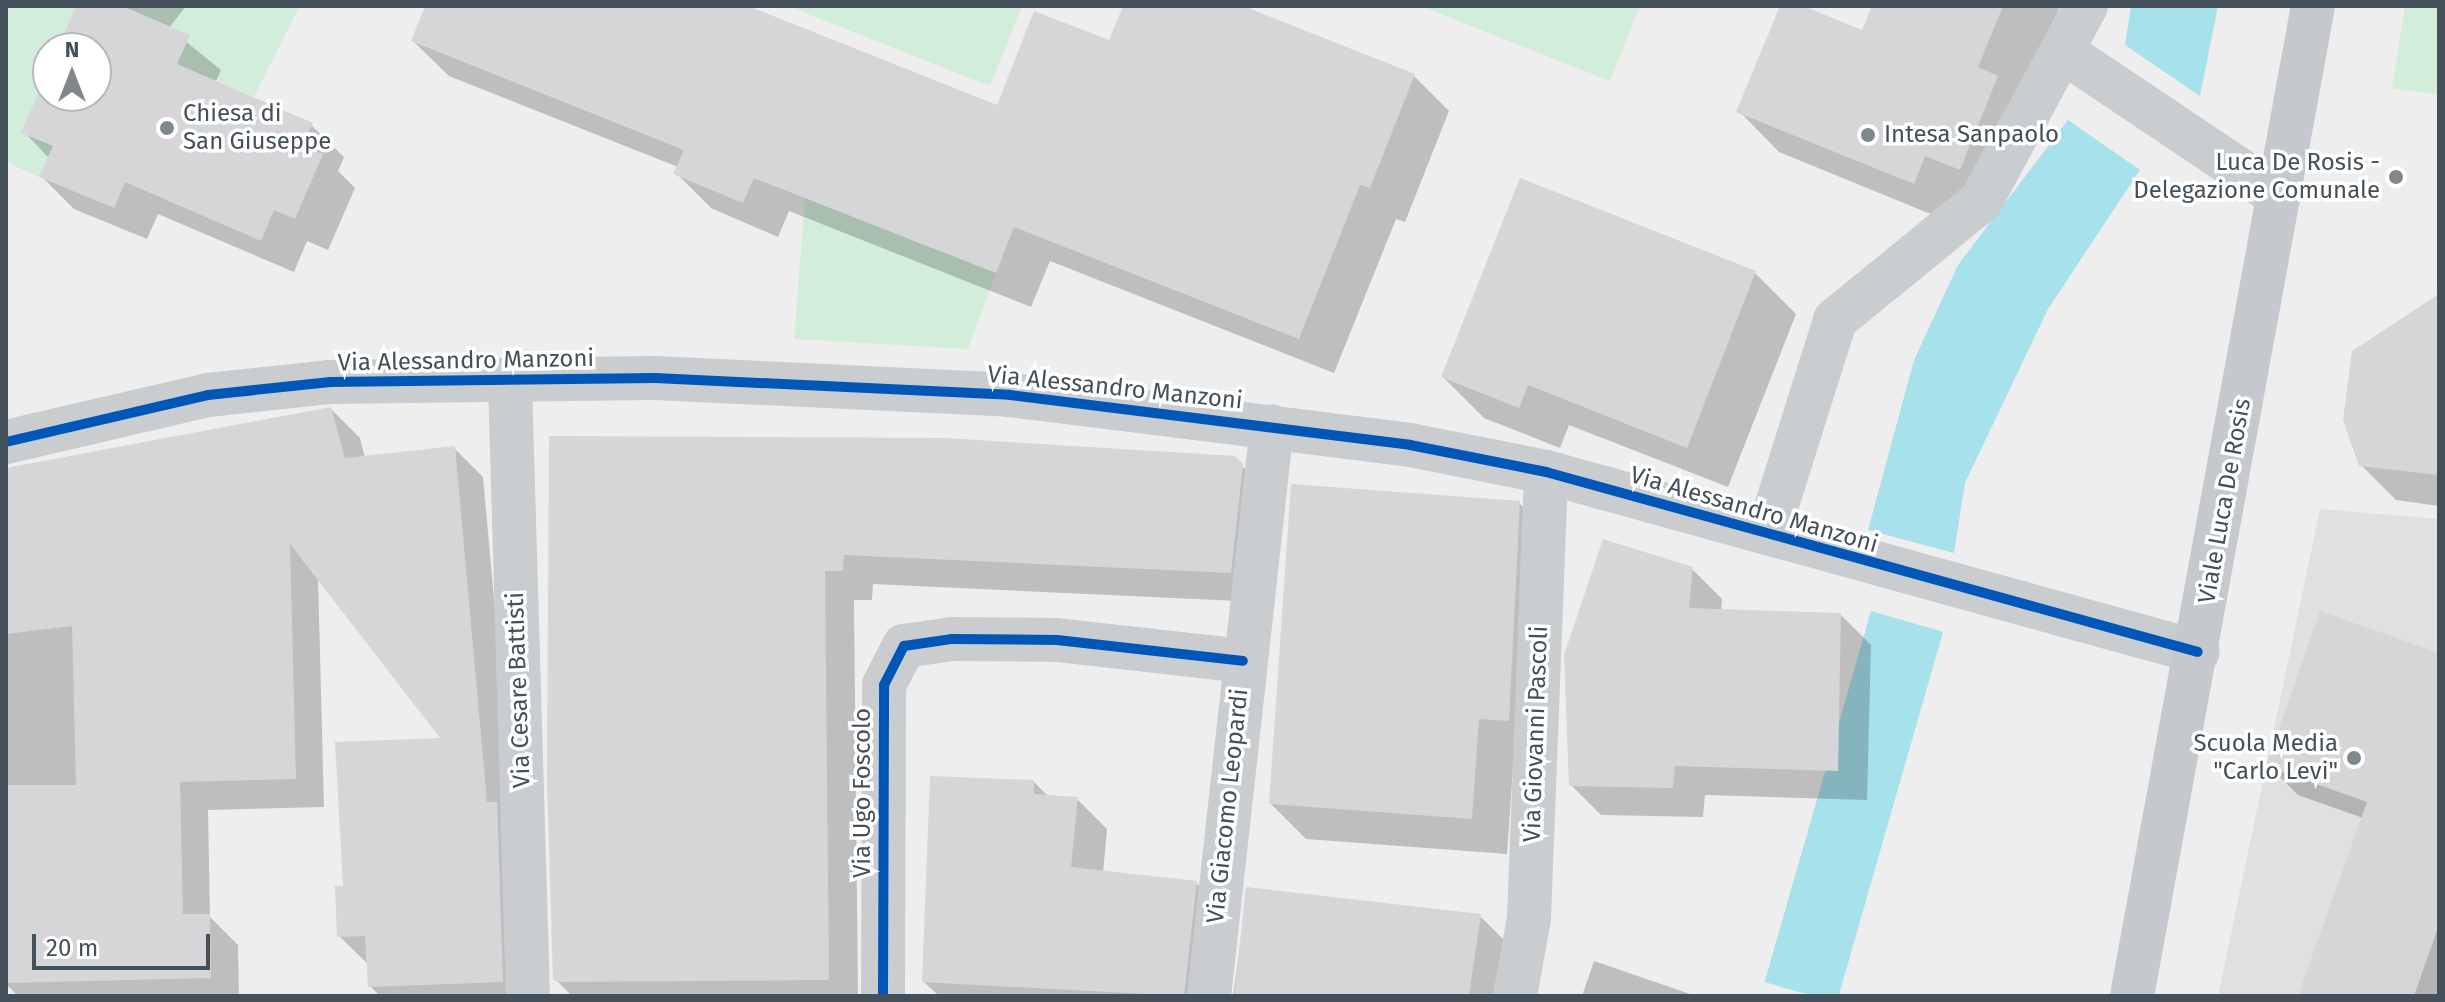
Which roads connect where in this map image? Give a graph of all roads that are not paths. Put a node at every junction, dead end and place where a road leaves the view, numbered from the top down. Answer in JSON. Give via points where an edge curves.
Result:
{"nodes":[{"id":1,"x":2086,"y":6,"type":"edge"},
{"id":2,"x":2313,"y":6,"type":"edge"},
{"id":3,"x":2065,"y":53,"type":"junction"},
{"id":4,"x":2279,"y":196,"type":"junction"},
{"id":5,"x":510,"y":383,"type":"junction"},
{"id":6,"x":1272,"y":426,"type":"junction"},
{"id":7,"x":6,"y":442,"type":"edge"},
{"id":8,"x":1546,"y":472,"type":"junction"},
{"id":9,"x":1768,"y":533,"type":"junction"},
{"id":10,"x":2198,"y":652,"type":"junction"},
{"id":11,"x":1243,"y":661,"type":"junction"},
{"id":12,"x":528,"y":996,"type":"edge"},
{"id":13,"x":883,"y":996,"type":"edge"},
{"id":14,"x":1209,"y":996,"type":"edge"},
{"id":15,"x":1515,"y":996,"type":"edge"},
{"id":16,"x":2132,"y":996,"type":"edge"}],
"edges":[{"from":1,"to":3,"type":"street"},
{"from":2,"to":4,"type":"main road","name":"Viale Luca De Rosis"},
{"from":3,"to":4,"type":"street"},
{"from":3,"to":9,"type":"street","via":[[1981,201],[1835,320]]},
{"from":4,"to":10,"type":"main road","name":"Viale Luca De Rosis"},
{"from":5,"to":6,"type":"street","name":"Via Alessandro Manzoni","via":[[806,381]]},
{"from":5,"to":7,"type":"street","name":"Via Alessandro Manzoni","via":[[270,386]]},
{"from":5,"to":12,"type":"street","name":"Via Cesare Battisti"},
{"from":6,"to":8,"type":"street","name":"Via Alessandro Manzoni"},
{"from":6,"to":11,"type":"street","name":"Via Giacomo Leopardi"},
{"from":8,"to":9,"type":"street","name":"Via Alessandro Manzoni"},
{"from":8,"to":15,"type":"street","name":"Via Giovanni Pascoli","via":[[1529,918]]},
{"from":9,"to":10,"type":"street","name":"Via Alessandro Manzoni"},
{"from":10,"to":16,"type":"main road","name":"Viale Luca De Rosis"},
{"from":11,"to":13,"type":"street","name":"Via Ugo Foscolo","via":[[1057,640],[952,639],[904,646],[884,685]]},
{"from":11,"to":14,"type":"street","name":"Via Giacomo Leopardi"}]}
